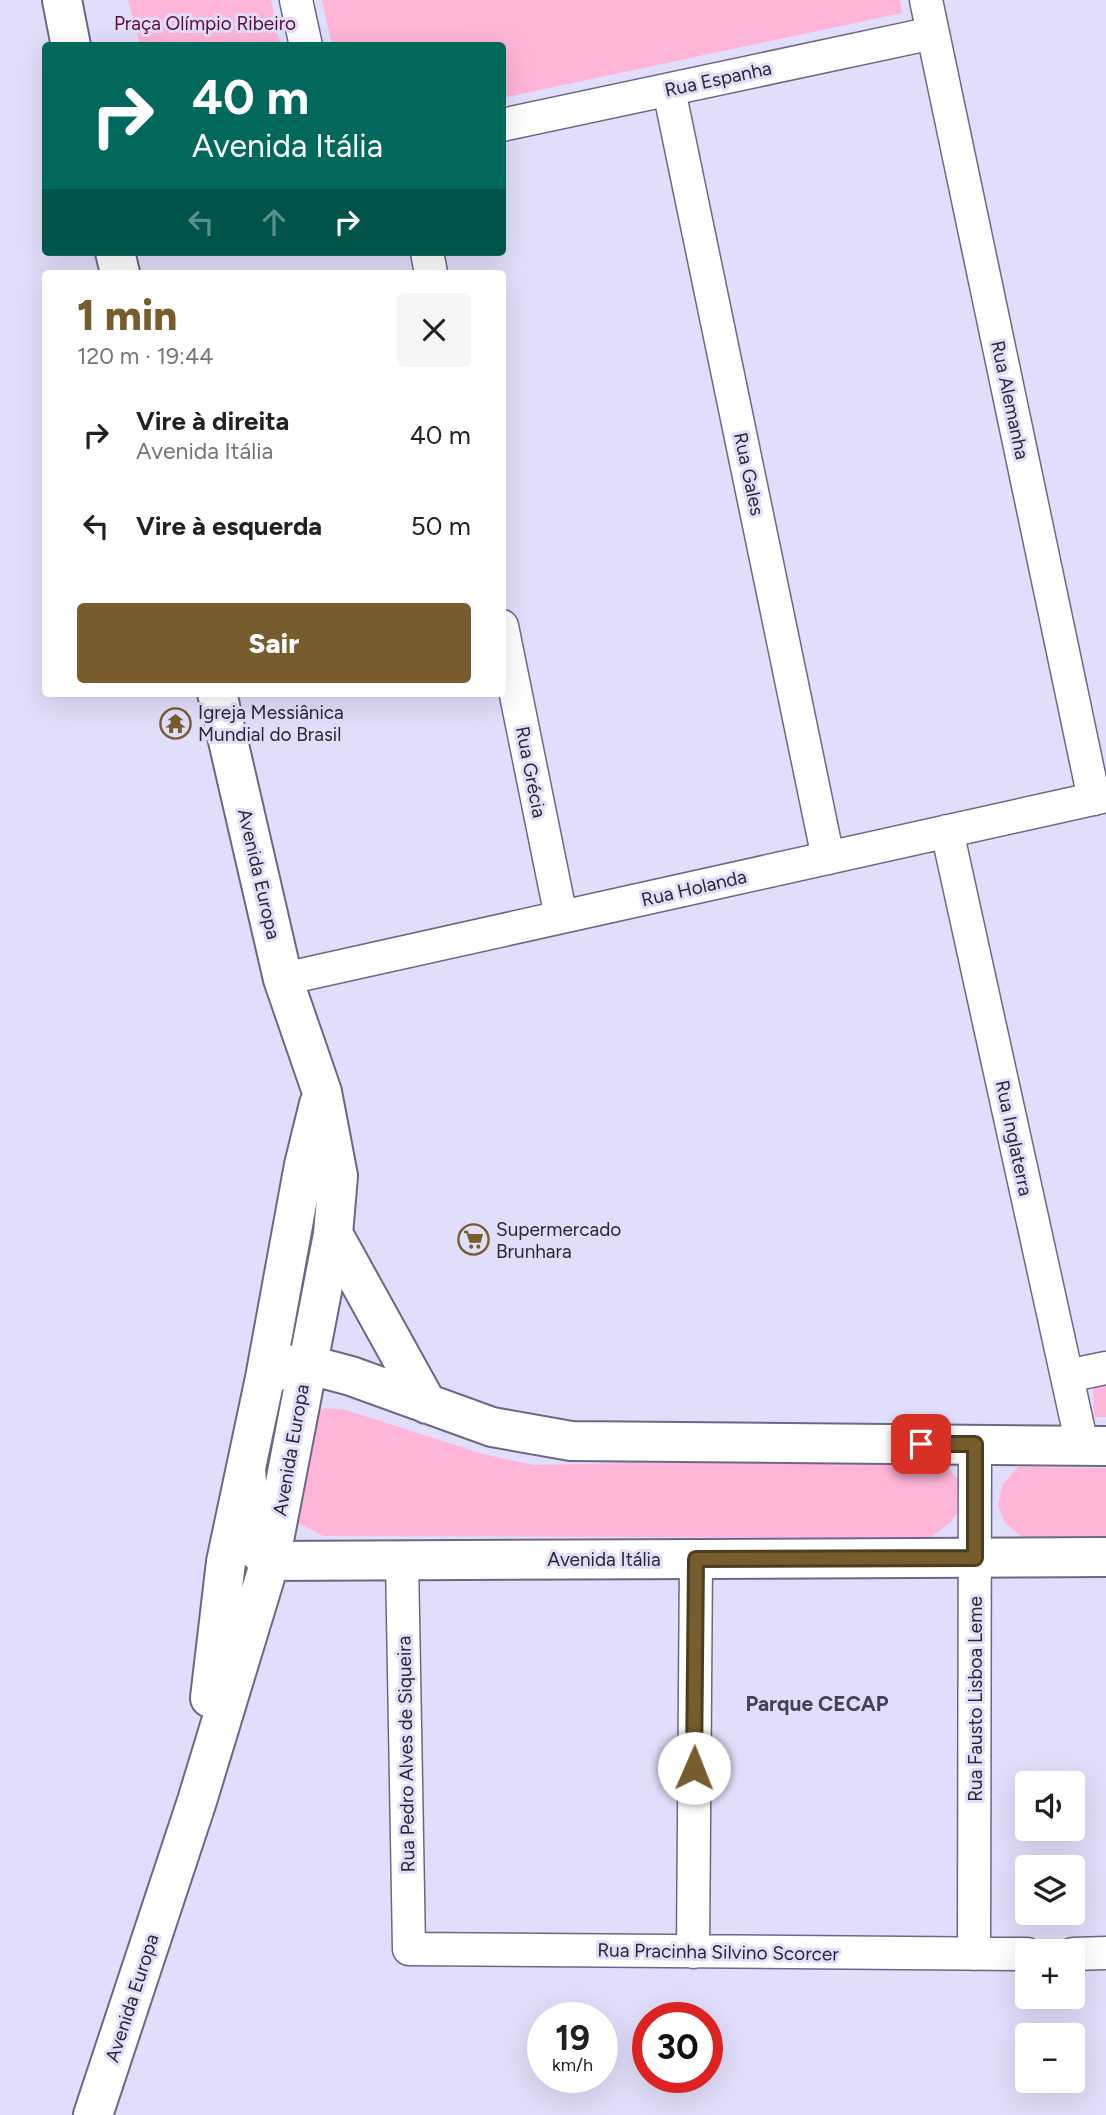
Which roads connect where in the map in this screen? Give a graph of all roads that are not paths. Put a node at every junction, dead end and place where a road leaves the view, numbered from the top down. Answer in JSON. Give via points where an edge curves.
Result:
{"nodes":[{"id":1,"x":62,"y":0,"type":"edge"},
{"id":2,"x":296,"y":0,"type":"edge"},
{"id":3,"x":926,"y":0,"type":"edge"},
{"id":4,"x":933,"y":33,"type":"junction"},
{"id":5,"x":70,"y":42,"type":"edge"},
{"id":6,"x":305,"y":42,"type":"edge"},
{"id":7,"x":669,"y":90,"type":"junction"},
{"id":8,"x":506,"y":124,"type":"edge"},
{"id":9,"x":506,"y":646,"type":"edge"},
{"id":10,"x":218,"y":697,"type":"edge"},
{"id":11,"x":1100,"y":798,"type":"edge"},
{"id":12,"x":947,"y":831,"type":"junction"},
{"id":13,"x":828,"y":858,"type":"junction"},
{"id":14,"x":561,"y":917,"type":"junction"},
{"id":15,"x":283,"y":979,"type":"junction"},
{"id":16,"x":322,"y":1093,"type":"junction"},
{"id":17,"x":333,"y":1234,"type":"junction"},
{"id":18,"x":306,"y":1364,"type":"junction"},
{"id":19,"x":1106,"y":1368,"type":"edge"},
{"id":20,"x":1067,"y":1376,"type":"junction"},
{"id":21,"x":265,"y":1378,"type":"junction"},
{"id":22,"x":427,"y":1404,"type":"junction"},
{"id":23,"x":975,"y":1444,"type":"junction"},
{"id":24,"x":1094,"y":1446,"type":"edge"},
{"id":25,"x":246,"y":1468,"type":"junction"},
{"id":26,"x":1106,"y":1557,"type":"edge"},
{"id":27,"x":975,"y":1558,"type":"junction"},
{"id":28,"x":696,"y":1559,"type":"junction"},
{"id":29,"x":270,"y":1560,"type":"junction"},
{"id":30,"x":402,"y":1560,"type":"junction"},
{"id":31,"x":197,"y":1801,"type":"junction"},
{"id":32,"x":410,"y":1949,"type":"joint"},
{"id":33,"x":693,"y":1952,"type":"junction"},
{"id":34,"x":1106,"y":1953,"type":"edge"},
{"id":35,"x":974,"y":1954,"type":"junction"},
{"id":36,"x":1015,"y":1954,"type":"edge"},
{"id":37,"x":1085,"y":1954,"type":"edge"},
{"id":38,"x":93,"y":2115,"type":"edge"}],
"edges":[{"from":1,"to":5,"type":"street"},
{"from":2,"to":6,"type":"street"},
{"from":3,"to":4,"type":"street","name":"Rua Alemanha"},
{"from":4,"to":7,"type":"street","name":"Rua Espanha"},
{"from":4,"to":11,"type":"street","name":"Rua Alemanha"},
{"from":7,"to":8,"type":"street","name":"Rua Espanha"},
{"from":7,"to":13,"type":"street","name":"Rua Gales"},
{"from":9,"to":14,"type":"street","name":"Rua Grécia"},
{"from":10,"to":15,"type":"street","name":"Avenida Europa"},
{"from":11,"to":12,"type":"street","name":"Rua Holanda"},
{"from":12,"to":13,"type":"street","name":"Rua Holanda"},
{"from":12,"to":20,"type":"street","name":"Rua Inglaterra"},
{"from":13,"to":14,"type":"street","name":"Rua Holanda"},
{"from":14,"to":15,"type":"street","name":"Rua Holanda"},
{"from":15,"to":16,"type":"street","name":"Avenida Europa"},
{"from":16,"to":17,"type":"street","name":"Avenida Europa","via":[[338,1176]]},
{"from":16,"to":21,"type":"street","name":"Avenida Europa","via":[[304,1165]]},
{"from":17,"to":18,"type":"street","name":"Avenida Europa"},
{"from":17,"to":22,"type":"street"},
{"from":18,"to":21,"type":"street","via":[[278,1368]]},
{"from":18,"to":22,"type":"street"},
{"from":18,"to":29,"type":"street","name":"Avenida Europa"},
{"from":19,"to":20,"type":"street"},
{"from":20,"to":24,"type":"street","name":"Rua Inglaterra"},
{"from":21,"to":25,"type":"street","name":"Avenida Europa"},
{"from":22,"to":23,"type":"street","via":[[492,1427],[571,1441]]},
{"from":23,"to":24,"type":"street"},
{"from":23,"to":27,"type":"street","name":"Rua Fausto Lisboa Leme"},
{"from":25,"to":29,"type":"street","via":[[251,1541]]},
{"from":25,"to":31,"type":"street","name":"Avenida Europa","via":[[226,1562]]},
{"from":26,"to":27,"type":"street","name":"Avenida Itália"},
{"from":27,"to":28,"type":"street","name":"Avenida Itália"},
{"from":27,"to":35,"type":"street","name":"Rua Fausto Lisboa Leme"},
{"from":28,"to":30,"type":"street","name":"Avenida Itália"},
{"from":28,"to":33,"type":"street"},
{"from":29,"to":30,"type":"street","name":"Avenida Itália"},
{"from":29,"to":31,"type":"street","name":"Avenida Europa"},
{"from":30,"to":32,"type":"street","name":"Rua Pedro Alves de Siqueira"},
{"from":31,"to":38,"type":"street","name":"Avenida Europa"},
{"from":32,"to":33,"type":"street","name":"Rua Pracinha Silvino Scorcer"},
{"from":33,"to":35,"type":"street","name":"Rua Pracinha Silvino Scorcer"},
{"from":34,"to":37,"type":"street"},
{"from":35,"to":36,"type":"street","name":"Rua Pracinha Silvino Scorcer"}]}
